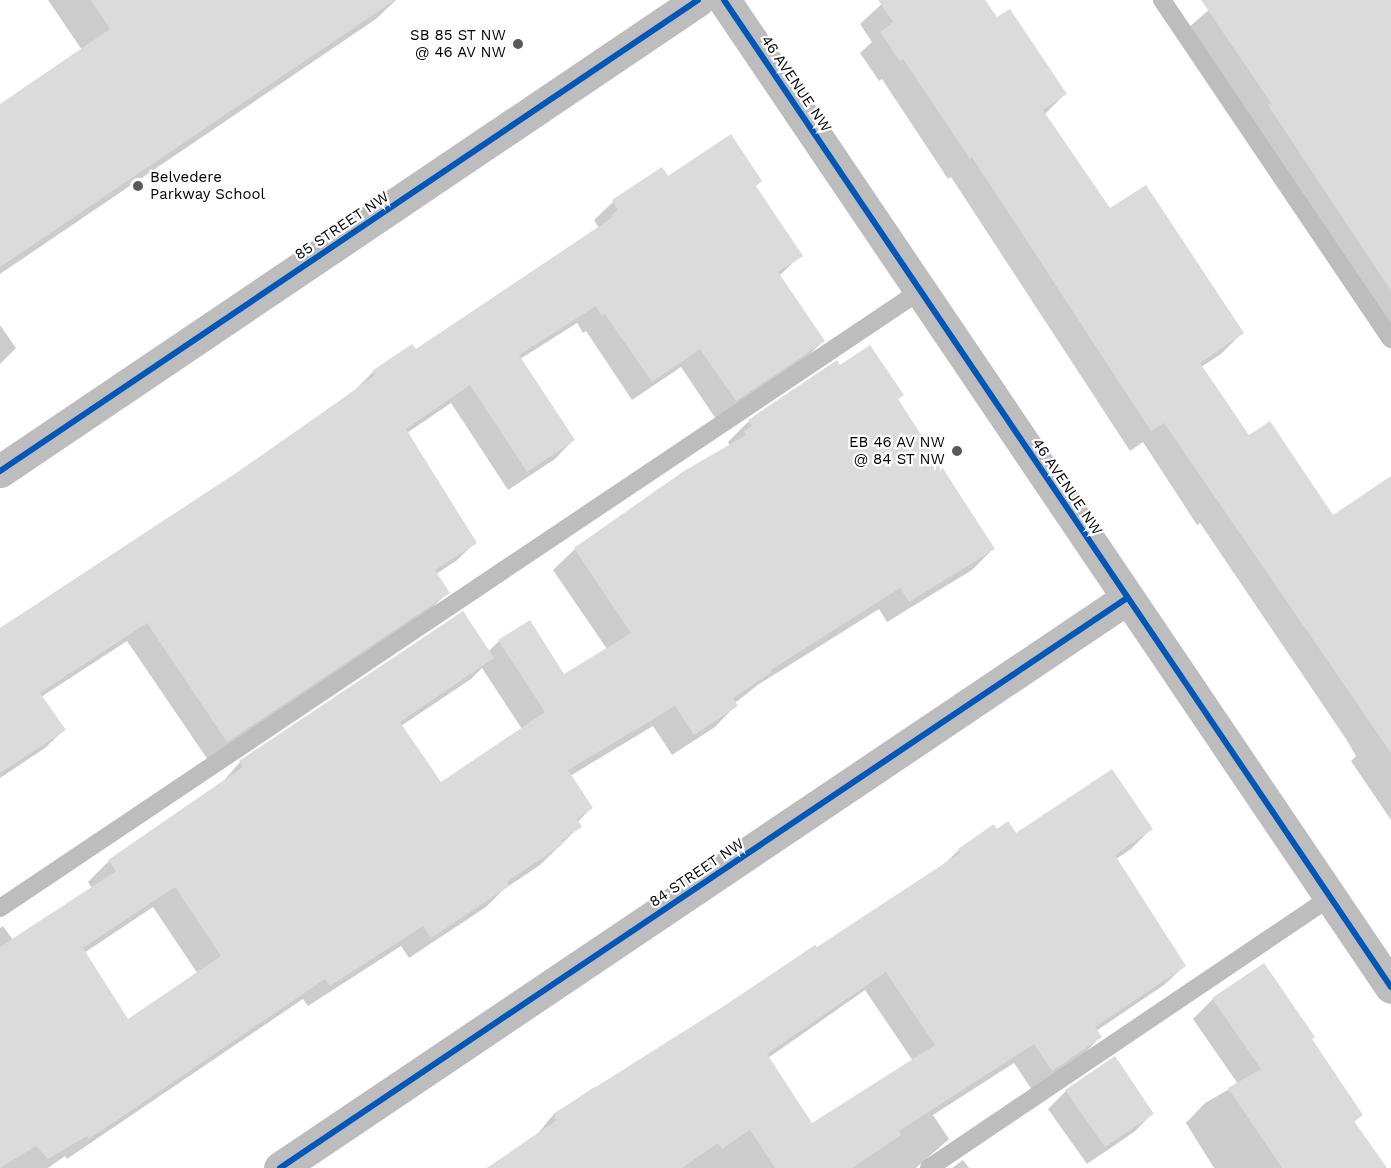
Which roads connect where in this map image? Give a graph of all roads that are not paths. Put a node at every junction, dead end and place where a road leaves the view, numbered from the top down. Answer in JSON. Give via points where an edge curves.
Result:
{"nodes":[{"id":1,"x":698,"y":0,"type":"edge"},
{"id":2,"x":724,"y":0,"type":"edge"},
{"id":3,"x":1162,"y":0,"type":"edge"},
{"id":4,"x":920,"y":291,"type":"junction"},
{"id":5,"x":1391,"y":339,"type":"edge"},
{"id":6,"x":0,"y":471,"type":"edge"},
{"id":7,"x":1127,"y":598,"type":"junction"},
{"id":8,"x":1329,"y":898,"type":"junction"},
{"id":9,"x":0,"y":908,"type":"edge"},
{"id":10,"x":1391,"y":987,"type":"edge"},
{"id":11,"x":280,"y":1168,"type":"edge"},
{"id":12,"x":929,"y":1168,"type":"edge"}],
"edges":[{"from":1,"to":6,"type":"street","name":"85 STREET NW"},
{"from":2,"to":4,"type":"street","name":"46 AVENUE NW"},
{"from":3,"to":5,"type":"lane"},
{"from":4,"to":7,"type":"street","name":"46 AVENUE NW"},
{"from":4,"to":9,"type":"lane"},
{"from":7,"to":8,"type":"street","name":"46 AVENUE NW"},
{"from":7,"to":11,"type":"street","name":"84 STREET NW"},
{"from":8,"to":10,"type":"street","name":"46 AVENUE NW"},
{"from":8,"to":12,"type":"lane"}]}
